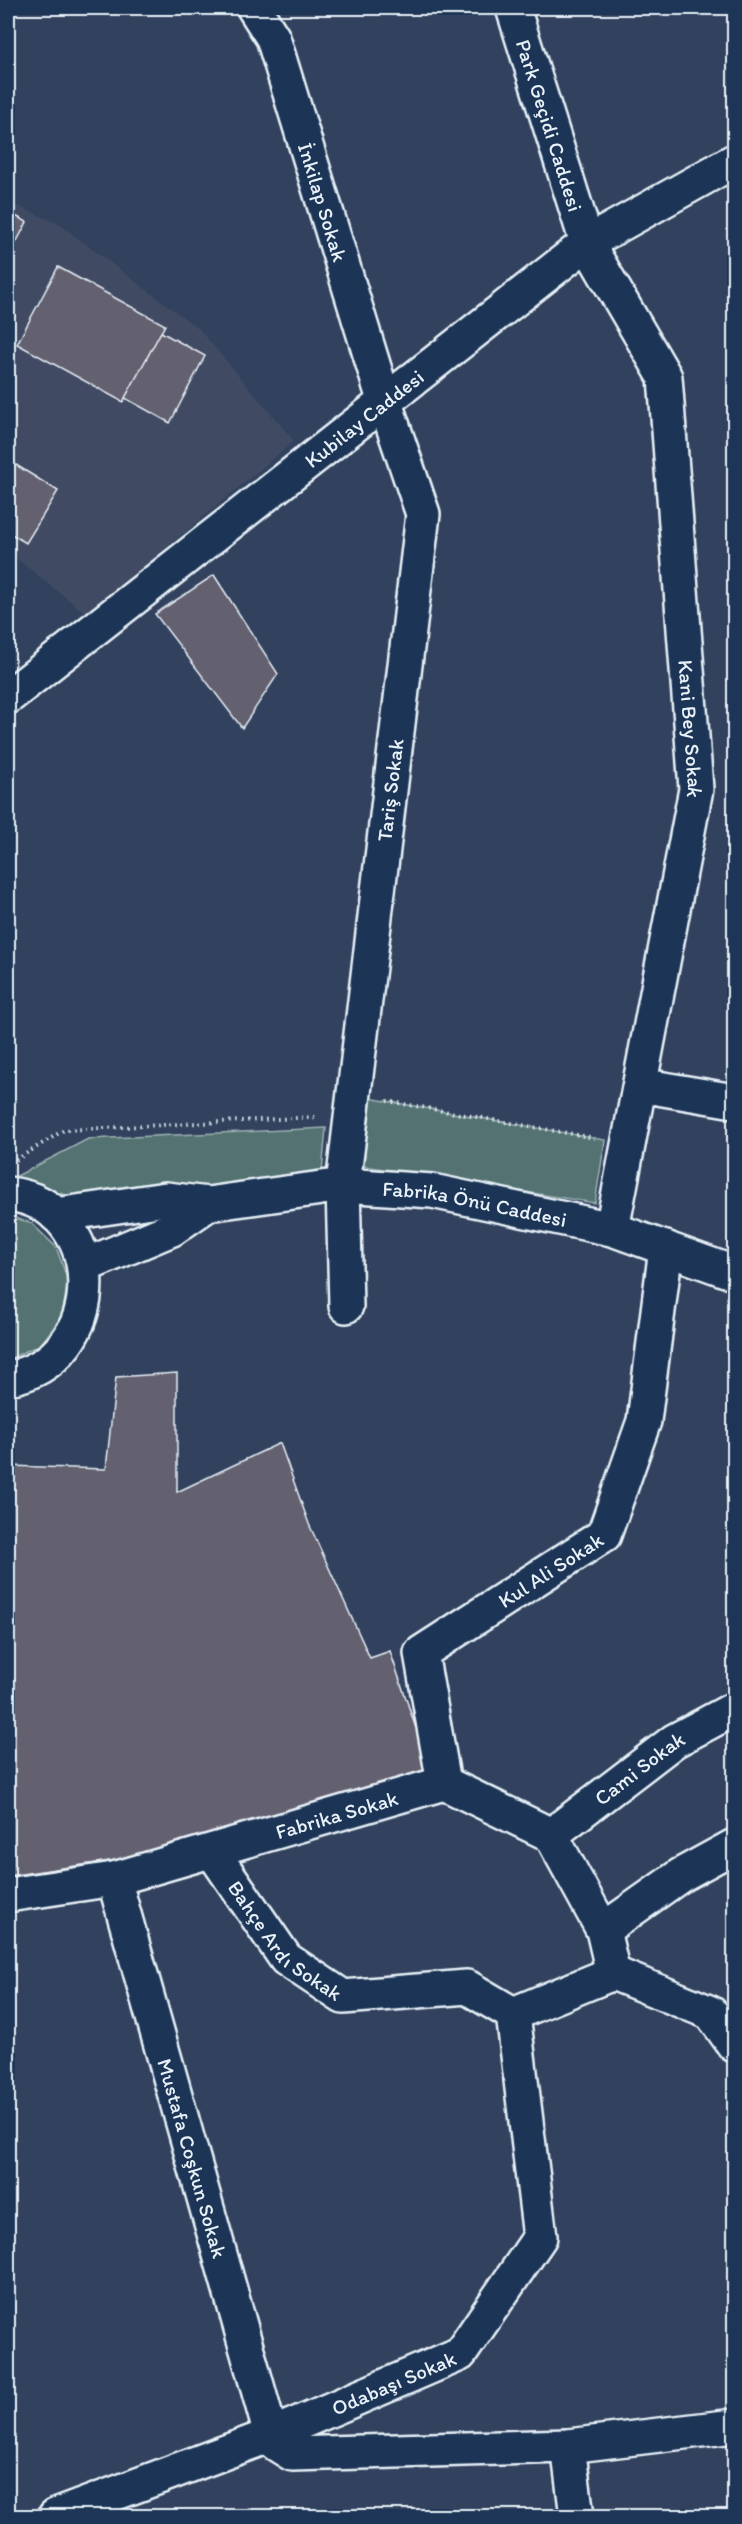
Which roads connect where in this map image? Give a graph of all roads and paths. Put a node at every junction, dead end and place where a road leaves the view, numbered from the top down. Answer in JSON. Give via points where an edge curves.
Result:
{"nodes":[{"id":1,"x":254,"y":8,"type":"edge"},
{"id":2,"x":513,"y":8,"type":"edge"},
{"id":3,"x":735,"y":161,"type":"edge"},
{"id":4,"x":587,"y":243,"type":"junction"},
{"id":5,"x":384,"y":400,"type":"junction"},
{"id":6,"x":8,"y":697,"type":"edge"},
{"id":7,"x":640,"y":1085,"type":"junction"},
{"id":8,"x":735,"y":1101,"type":"edge"},
{"id":9,"x":352,"y":1105,"type":"junction"},
{"id":10,"x":628,"y":1144,"type":"junction"},
{"id":11,"x":8,"y":1166,"type":"edge"},
{"id":12,"x":343,"y":1185,"type":"junction"},
{"id":13,"x":8,"y":1194,"type":"edge"},
{"id":14,"x":208,"y":1204,"type":"junction"},
{"id":15,"x":56,"y":1215,"type":"junction"},
{"id":16,"x":612,"y":1229,"type":"junction"},
{"id":17,"x":666,"y":1248,"type":"junction"},
{"id":18,"x":84,"y":1266,"type":"junction"},
{"id":19,"x":735,"y":1273,"type":"edge"},
{"id":20,"x":346,"y":1306,"type":"dead end"},
{"id":21,"x":13,"y":1377,"type":"edge"},
{"id":22,"x":8,"y":1406,"type":"edge"},
{"id":23,"x":735,"y":1709,"type":"edge"},
{"id":24,"x":444,"y":1783,"type":"junction"},
{"id":25,"x":551,"y":1835,"type":"junction"},
{"id":26,"x":735,"y":1846,"type":"edge"},
{"id":27,"x":212,"y":1851,"type":"junction"},
{"id":28,"x":114,"y":1879,"type":"junction"},
{"id":29,"x":8,"y":1894,"type":"edge"},
{"id":30,"x":603,"y":1930,"type":"junction"},
{"id":31,"x":613,"y":1973,"type":"junction"},
{"id":32,"x":513,"y":2014,"type":"junction"},
{"id":33,"x":735,"y":2045,"type":"edge"},
{"id":34,"x":735,"y":2426,"type":"edge"},
{"id":35,"x":271,"y":2436,"type":"junction"},
{"id":36,"x":568,"y":2446,"type":"junction"},
{"id":37,"x":55,"y":2517,"type":"edge"},
{"id":38,"x":577,"y":2517,"type":"edge"}],
"edges":[{"from":1,"to":5,"type":"street","name":"İnkilap Sokak","via":[[273,38]]},
{"from":2,"to":4,"type":"street","name":"Park Geçidi Caddesi"},
{"from":3,"to":4,"type":"street","name":"Kubilay Caddesi"},
{"from":4,"to":5,"type":"street","name":"Kubilay Caddesi"},
{"from":4,"to":7,"type":"street","name":"Kani Bey Sokak","via":[[665,377],[696,789]]},
{"from":5,"to":6,"type":"street","name":"Kubilay Caddesi"},
{"from":5,"to":9,"type":"street","name":"Tariş Sokak","via":[[423,514]]},
{"from":7,"to":8,"type":"street"},
{"from":7,"to":10,"type":"street","name":"Kani Bey Sokak"},
{"from":9,"to":10,"type":"path"},
{"from":9,"to":11,"type":"path","via":[[64,1130]]},
{"from":9,"to":12,"type":"street","name":"Tariş Sokak"},
{"from":10,"to":16,"type":"street","name":"Kani Bey Sokak"},
{"from":12,"to":14,"type":"street","name":"Fabrika Önü Caddesi"},
{"from":12,"to":16,"type":"street","name":"Fabrika Önü Caddesi","via":[[432,1191]]},
{"from":12,"to":20,"type":"street","name":"Tariş Sokak"},
{"from":13,"to":15,"type":"street"},
{"from":14,"to":15,"type":"street","name":"Fabrika Önü Caddesi","via":[[166,1199]]},
{"from":14,"to":18,"type":"street","name":"Fabrika Önü Caddesi","via":[[172,1229]]},
{"from":15,"to":18,"type":"street","via":[[74,1239]]},
{"from":16,"to":17,"type":"street","name":"Fabrika Önü Caddesi"},
{"from":17,"to":19,"type":"street","name":"Fabrika Önü Caddesi"},
{"from":17,"to":24,"type":"street","name":"Kul Ali Sokak","via":[[644,1421],[604,1535],[421,1653]]},
{"from":18,"to":21,"type":"street","via":[[82,1314],[68,1341],[47,1363]]},
{"from":21,"to":22,"type":"street"},
{"from":23,"to":25,"type":"street","name":"Cami Sokak","via":[[674,1741]]},
{"from":24,"to":25,"type":"street"},
{"from":24,"to":27,"type":"street","name":"Fabrika Sokak"},
{"from":25,"to":30,"type":"street"},
{"from":26,"to":30,"type":"street","via":[[681,1875]]},
{"from":27,"to":28,"type":"street","name":"Fabrika Sokak"},
{"from":27,"to":32,"type":"street","name":"Bahçe Ardı Sokak","via":[[286,1959],[343,1997],[467,1987]]},
{"from":28,"to":29,"type":"street","name":"Fabrika Sokak"},
{"from":28,"to":35,"type":"street","name":"Mustafa Coşkun Sokak"},
{"from":30,"to":31,"type":"street"},
{"from":31,"to":32,"type":"street"},
{"from":31,"to":33,"type":"street","via":[[711,2013]]},
{"from":32,"to":35,"type":"street","name":"Odabaşı Sokak","via":[[540,2237],[460,2354]]},
{"from":34,"to":36,"type":"street"},
{"from":35,"to":36,"type":"street","via":[[291,2454]]},
{"from":35,"to":37,"type":"street","name":"Odabaşı Sokak"},
{"from":36,"to":38,"type":"street"}]}
